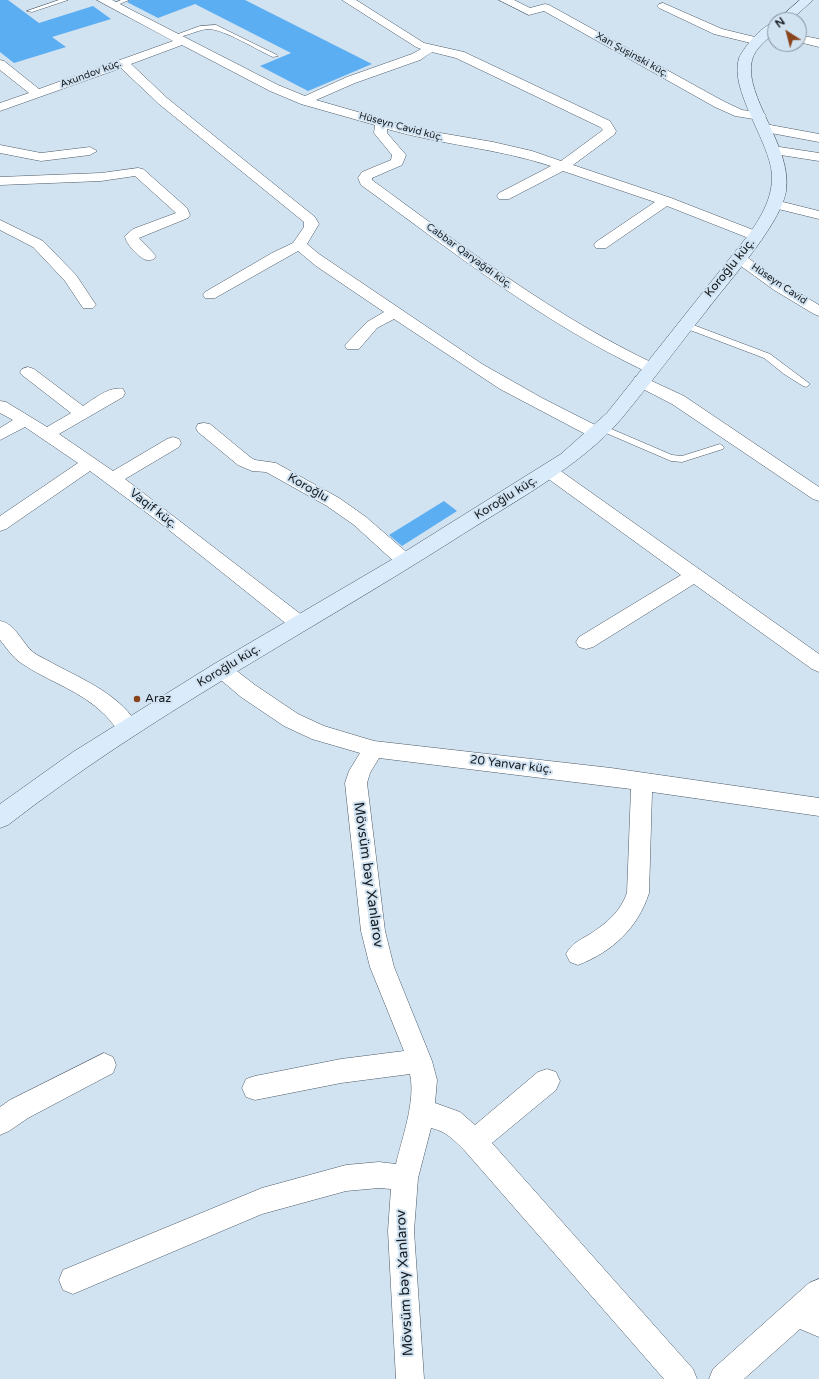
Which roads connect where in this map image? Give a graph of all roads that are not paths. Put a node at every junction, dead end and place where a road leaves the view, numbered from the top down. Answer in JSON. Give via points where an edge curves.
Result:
{"nodes":[{"id":1,"x":65,"y":0,"type":"edge"},
{"id":2,"x":126,"y":0,"type":"edge"},
{"id":3,"x":348,"y":0,"type":"edge"},
{"id":4,"x":505,"y":0,"type":"edge"},
{"id":5,"x":807,"y":0,"type":"edge"},
{"id":6,"x":558,"y":2,"type":"dead end"},
{"id":7,"x":108,"y":3,"type":"edge"},
{"id":8,"x":545,"y":6,"type":"junction"},
{"id":9,"x":663,"y":6,"type":"dead end"},
{"id":10,"x":30,"y":11,"type":"dead end"},
{"id":11,"x":793,"y":12,"type":"edge"},
{"id":12,"x":767,"y":30,"type":"edge"},
{"id":13,"x":767,"y":35,"type":"edge"},
{"id":14,"x":177,"y":40,"type":"junction"},
{"id":15,"x":807,"y":40,"type":"edge"},
{"id":16,"x":819,"y":43,"type":"edge"},
{"id":17,"x":430,"y":48,"type":"junction"},
{"id":18,"x":275,"y":56,"type":"dead end"},
{"id":19,"x":122,"y":62,"type":"junction"},
{"id":20,"x":0,"y":64,"type":"edge"},
{"id":21,"x":37,"y":93,"type":"junction"},
{"id":22,"x":305,"y":101,"type":"junction"},
{"id":23,"x":0,"y":107,"type":"edge"},
{"id":24,"x":382,"y":122,"type":"junction"},
{"id":25,"x":763,"y":122,"type":"junction"},
{"id":26,"x":819,"y":138,"type":"edge"},
{"id":27,"x":0,"y":149,"type":"edge"},
{"id":28,"x":90,"y":150,"type":"dead end"},
{"id":29,"x":773,"y":150,"type":"junction"},
{"id":30,"x":819,"y":158,"type":"edge"},
{"id":31,"x":564,"y":165,"type":"junction"},
{"id":32,"x":0,"y":181,"type":"edge"},
{"id":33,"x":504,"y":196,"type":"dead end"},
{"id":34,"x":666,"y":201,"type":"junction"},
{"id":35,"x":775,"y":204,"type":"junction"},
{"id":36,"x":819,"y":215,"type":"edge"},
{"id":37,"x":0,"y":224,"type":"edge"},
{"id":38,"x":756,"y":236,"type":"junction"},
{"id":39,"x":300,"y":245,"type":"junction"},
{"id":40,"x":601,"y":245,"type":"dead end"},
{"id":41,"x":149,"y":256,"type":"dead end"},
{"id":42,"x":739,"y":258,"type":"junction"},
{"id":43,"x":210,"y":295,"type":"dead end"},
{"id":44,"x":88,"y":306,"type":"dead end"},
{"id":45,"x":819,"y":310,"type":"edge"},
{"id":46,"x":394,"y":313,"type":"junction"},
{"id":47,"x":685,"y":325,"type":"junction"},
{"id":48,"x":353,"y":346,"type":"dead end"},
{"id":49,"x":28,"y":372,"type":"dead end"},
{"id":50,"x":646,"y":375,"type":"junction"},
{"id":51,"x":806,"y":384,"type":"dead end"},
{"id":52,"x":117,"y":393,"type":"dead end"},
{"id":53,"x":0,"y":406,"type":"edge"},
{"id":54,"x":82,"y":413,"type":"junction"},
{"id":55,"x":25,"y":420,"type":"junction"},
{"id":56,"x":204,"y":428,"type":"dead end"},
{"id":57,"x":599,"y":430,"type":"junction"},
{"id":58,"x":47,"y":434,"type":"junction"},
{"id":59,"x":0,"y":435,"type":"edge"},
{"id":60,"x":173,"y":443,"type":"dead end"},
{"id":61,"x":720,"y":447,"type":"dead end"},
{"id":62,"x":91,"y":462,"type":"junction"},
{"id":63,"x":549,"y":471,"type":"junction"},
{"id":64,"x":114,"y":478,"type":"junction"},
{"id":65,"x":819,"y":495,"type":"edge"},
{"id":66,"x":0,"y":525,"type":"edge"},
{"id":67,"x":405,"y":561,"type":"junction"},
{"id":68,"x":695,"y":576,"type":"junction"},
{"id":69,"x":300,"y":624,"type":"junction"},
{"id":70,"x":1,"y":628,"type":"edge"},
{"id":71,"x":586,"y":642,"type":"dead end"},
{"id":72,"x":819,"y":664,"type":"edge"},
{"id":73,"x":222,"y":670,"type":"junction"},
{"id":74,"x":129,"y":728,"type":"junction"},
{"id":75,"x":374,"y":749,"type":"junction"},
{"id":76,"x":642,"y":782,"type":"junction"},
{"id":77,"x":819,"y":807,"type":"edge"},
{"id":78,"x":0,"y":818,"type":"edge"},
{"id":79,"x":578,"y":954,"type":"dead end"},
{"id":80,"x":420,"y":1061,"type":"junction"},
{"id":81,"x":104,"y":1065,"type":"dead end"},
{"id":82,"x":548,"y":1081,"type":"dead end"},
{"id":83,"x":255,"y":1088,"type":"dead end"},
{"id":84,"x":421,"y":1114,"type":"junction"},
{"id":85,"x":0,"y":1122,"type":"edge"},
{"id":86,"x":474,"y":1142,"type":"junction"},
{"id":87,"x":405,"y":1178,"type":"junction"},
{"id":88,"x":73,"y":1280,"type":"dead end"},
{"id":89,"x":819,"y":1293,"type":"edge"},
{"id":90,"x":809,"y":1318,"type":"edge"},
{"id":91,"x":410,"y":1379,"type":"edge"},
{"id":92,"x":683,"y":1379,"type":"edge"},
{"id":93,"x":723,"y":1379,"type":"edge"}],
"edges":[{"from":1,"to":10,"type":"lane"},
{"from":2,"to":7,"type":"lane"},
{"from":3,"to":17,"type":"street","via":[[409,39]]},
{"from":4,"to":8,"type":"street","via":[[525,11],[534,11]]},
{"from":5,"to":11,"type":"street","name":"Koroğlu küç."},
{"from":6,"to":8,"type":"street"},
{"from":7,"to":14,"type":"street","name":"Hüseyn Cavid küç."},
{"from":8,"to":25,"type":"street","name":"Xan Şuşinski küç.","via":[[730,110]]},
{"from":9,"to":12,"type":"street","via":[[718,32]]},
{"from":13,"to":25,"type":"street","name":"Koroğlu küç.","via":[[746,58],[744,70]]},
{"from":14,"to":18,"type":"lane","via":[[202,27],[216,27]]},
{"from":14,"to":19,"type":"street","name":"Axundov küç."},
{"from":14,"to":22,"type":"street","name":"Hüseyn Cavid küç."},
{"from":15,"to":16,"type":"street"},
{"from":17,"to":22,"type":"street","via":[[416,57],[351,80]]},
{"from":17,"to":31,"type":"street","via":[[460,55],[609,127],[610,131]]},
{"from":19,"to":21,"type":"street","name":"Axundov küç."},
{"from":19,"to":39,"type":"street","via":[[163,101],[310,220],[311,228],[300,239]]},
{"from":20,"to":21,"type":"street"},
{"from":21,"to":23,"type":"street","name":"Axundov küç."},
{"from":22,"to":24,"type":"street","name":"Hüseyn Cavid küç."},
{"from":24,"to":31,"type":"street","name":"Hüseyn Cavid küç.","via":[[415,133],[494,146]]},
{"from":24,"to":50,"type":"street","name":"Cabbar Qaryağdı küç.","via":[[380,133],[399,158],[397,162],[368,175],[365,178],[366,182],[503,281],[608,347]]},
{"from":25,"to":26,"type":"street","name":"Xan Şuşinski küç."},
{"from":25,"to":29,"type":"street","name":"Koroğlu küç."},
{"from":27,"to":28,"type":"street","via":[[41,157]]},
{"from":29,"to":30,"type":"street"},
{"from":29,"to":35,"type":"street","name":"Koroğlu küç.","via":[[780,188]]},
{"from":31,"to":33,"type":"street"},
{"from":31,"to":34,"type":"street","name":"Hüseyn Cavid küç."},
{"from":32,"to":41,"type":"street","via":[[101,177],[138,172],[182,211],[183,215],[132,236]]},
{"from":34,"to":38,"type":"street","name":"Hüseyn Cavid küç."},
{"from":34,"to":40,"type":"street"},
{"from":35,"to":36,"type":"street"},
{"from":35,"to":38,"type":"street","name":"Koroğlu küç."},
{"from":37,"to":44,"type":"street","via":[[38,244],[71,278]]},
{"from":38,"to":42,"type":"street","name":"Koroğlu küç."},
{"from":39,"to":43,"type":"street","via":[[276,256]]},
{"from":39,"to":46,"type":"street"},
{"from":42,"to":45,"type":"street","name":"Hüseyn Cavid"},
{"from":42,"to":47,"type":"street","name":"Koroğlu küç."},
{"from":46,"to":48,"type":"street","via":[[372,325]]},
{"from":46,"to":57,"type":"street","via":[[562,416]]},
{"from":47,"to":50,"type":"street","name":"Koroğlu küç."},
{"from":47,"to":51,"type":"lane","via":[[767,356]]},
{"from":49,"to":54,"type":"street"},
{"from":50,"to":57,"type":"street","name":"Koroğlu küç.","via":[[613,417]]},
{"from":50,"to":65,"type":"street","via":[[678,400]]},
{"from":52,"to":54,"type":"street"},
{"from":53,"to":55,"type":"street","name":"Vaqif küç."},
{"from":54,"to":58,"type":"street"},
{"from":55,"to":58,"type":"street","name":"Vaqif küç."},
{"from":55,"to":59,"type":"street"},
{"from":56,"to":67,"type":"street","name":"Koroğlu","via":[[244,461],[252,465],[270,467],[333,502],[360,521]]},
{"from":57,"to":61,"type":"lane","via":[[671,458],[682,459]]},
{"from":57,"to":63,"type":"street","name":"Koroğlu küç."},
{"from":58,"to":62,"type":"street","name":"Vaqif küç."},
{"from":60,"to":64,"type":"street"},
{"from":62,"to":64,"type":"street","name":"Vaqif küç."},
{"from":62,"to":66,"type":"street"},
{"from":63,"to":67,"type":"street","name":"Koroğlu küç."},
{"from":63,"to":68,"type":"street"},
{"from":64,"to":69,"type":"street","name":"Vaqif küç."},
{"from":67,"to":69,"type":"street","name":"Koroğlu küç."},
{"from":68,"to":71,"type":"street"},
{"from":68,"to":72,"type":"street"},
{"from":69,"to":73,"type":"street","name":"Koroğlu küç."},
{"from":70,"to":74,"type":"street","via":[[26,657],[94,695],[111,708]]},
{"from":73,"to":74,"type":"street","name":"Koroğlu küç."},
{"from":73,"to":75,"type":"street","name":"20 Yanvar küç.","via":[[291,720],[319,733]]},
{"from":74,"to":78,"type":"street","name":"Koroğlu küç."},
{"from":75,"to":76,"type":"street","name":"20 Yanvar küç."},
{"from":75,"to":80,"type":"street","name":"Mövsüm bəy Xanlarov","via":[[360,771],[356,783],[373,931],[382,967]]},
{"from":76,"to":77,"type":"street","name":"20 Yanvar küç."},
{"from":76,"to":79,"type":"street","via":[[638,893],[635,906],[622,924]]},
{"from":80,"to":83,"type":"street","via":[[341,1071]]},
{"from":80,"to":84,"type":"street","name":"Mövsüm bəy Xanlarov","via":[[424,1080]]},
{"from":81,"to":85,"type":"street","via":[[19,1109]]},
{"from":82,"to":86,"type":"street"},
{"from":84,"to":86,"type":"street","via":[[441,1116],[454,1122]]},
{"from":84,"to":87,"type":"street","name":"Mövsüm bəy Xanlarov"},
{"from":86,"to":92,"type":"street"},
{"from":87,"to":88,"type":"street","via":[[379,1174],[346,1178],[262,1201]]},
{"from":87,"to":91,"type":"street","name":"Mövsüm bəy Xanlarov","via":[[401,1232]]},
{"from":89,"to":90,"type":"street"},
{"from":90,"to":93,"type":"street"}]}
